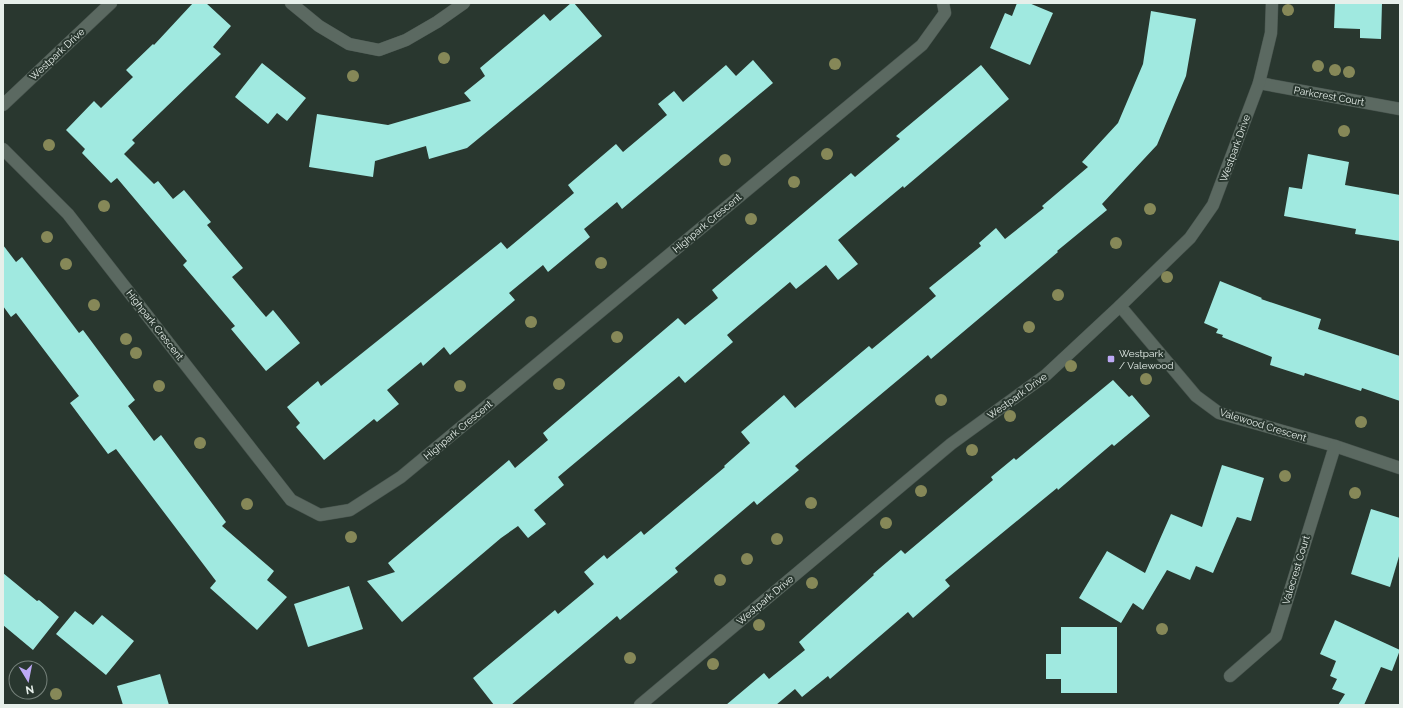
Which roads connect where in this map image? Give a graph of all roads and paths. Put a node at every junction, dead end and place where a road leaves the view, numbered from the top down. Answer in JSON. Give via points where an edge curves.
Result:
{"nodes":[{"id":1,"x":111,"y":3,"type":"edge"},
{"id":2,"x":291,"y":3,"type":"edge"},
{"id":3,"x":464,"y":3,"type":"edge"},
{"id":4,"x":943,"y":3,"type":"edge"},
{"id":5,"x":1272,"y":3,"type":"edge"},
{"id":6,"x":1259,"y":83,"type":"junction"},
{"id":7,"x":3,"y":105,"type":"edge"},
{"id":8,"x":1400,"y":109,"type":"edge"},
{"id":9,"x":3,"y":149,"type":"edge"},
{"id":10,"x":1120,"y":306,"type":"junction"},
{"id":11,"x":1335,"y":446,"type":"junction"},
{"id":12,"x":1400,"y":468,"type":"edge"},
{"id":13,"x":1230,"y":676,"type":"dead end"},
{"id":14,"x":640,"y":705,"type":"edge"}],
"edges":[{"from":1,"to":7,"type":"street","name":"Westpark Drive"},
{"from":2,"to":3,"type":"street","via":[[319,26],[349,44],[379,50],[406,40]]},
{"from":4,"to":9,"type":"street","name":"Highpark Crescent","via":[[945,13],[922,45],[401,477],[350,510],[320,515],[291,500],[68,214]]},
{"from":5,"to":6,"type":"street","name":"Westpark Drive","via":[[1271,33]]},
{"from":6,"to":8,"type":"street","name":"Parkcrest Court"},
{"from":6,"to":10,"type":"street","name":"Westpark Drive","via":[[1213,205],[1190,238]]},
{"from":10,"to":11,"type":"street","name":"Valewood Crescent","via":[[1196,396],[1219,413]]},
{"from":10,"to":14,"type":"street","name":"Westpark Drive","via":[[1046,375],[951,444]]},
{"from":11,"to":12,"type":"street","name":"Valewood Crescent"},
{"from":11,"to":13,"type":"street","name":"Valecrest Court","via":[[1276,636]]}]}
